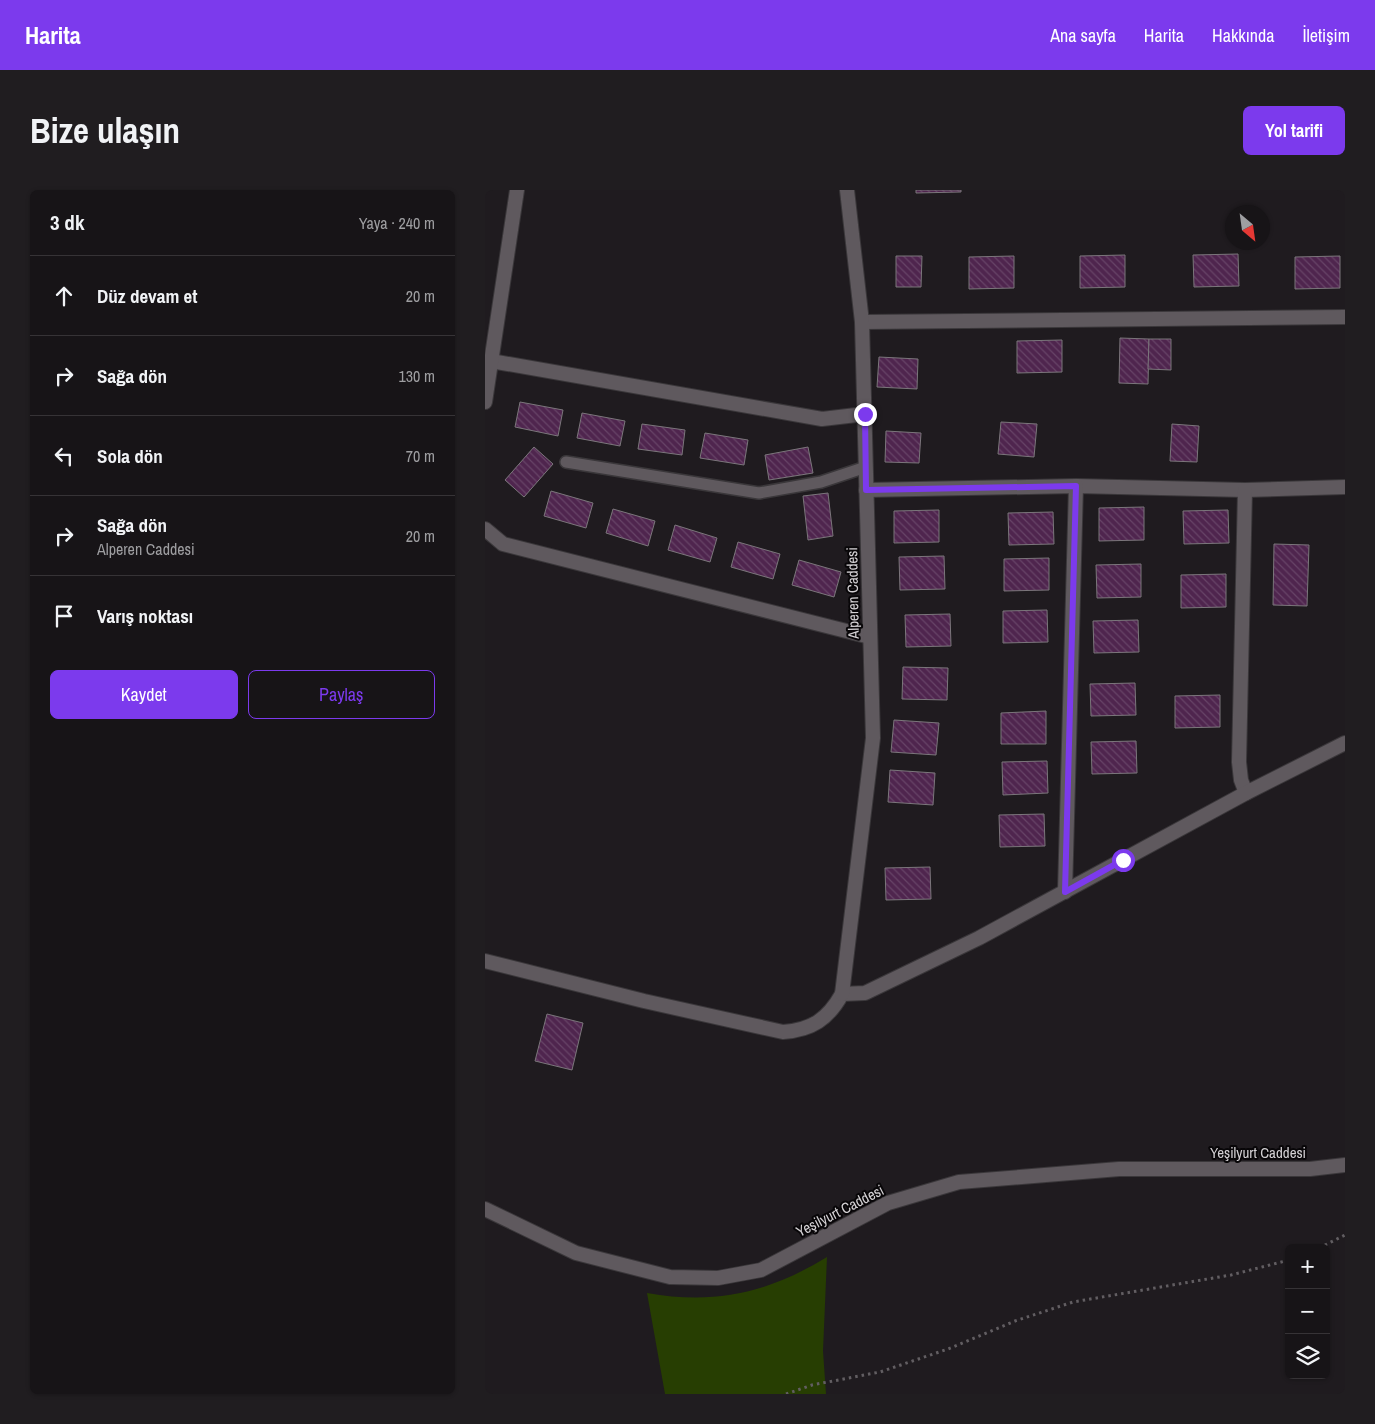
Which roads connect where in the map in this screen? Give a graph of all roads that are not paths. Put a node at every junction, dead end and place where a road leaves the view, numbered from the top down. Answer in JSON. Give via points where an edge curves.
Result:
{"nodes":[{"id":1,"x":517,"y":190,"type":"edge"},
{"id":2,"x":847,"y":190,"type":"edge"},
{"id":3,"x":1345,"y":317,"type":"edge"},
{"id":4,"x":862,"y":322,"type":"junction"},
{"id":5,"x":491,"y":361,"type":"junction"},
{"id":6,"x":485,"y":402,"type":"edge"},
{"id":7,"x":865,"y":414,"type":"junction"},
{"id":8,"x":567,"y":462,"type":"dead end"},
{"id":9,"x":866,"y":467,"type":"junction"},
{"id":10,"x":1076,"y":486,"type":"junction"},
{"id":11,"x":1345,"y":487,"type":"edge"},
{"id":12,"x":866,"y":490,"type":"junction"},
{"id":13,"x":1245,"y":490,"type":"junction"},
{"id":14,"x":485,"y":529,"type":"edge"},
{"id":15,"x":870,"y":637,"type":"junction"},
{"id":16,"x":1345,"y":743,"type":"edge"},
{"id":17,"x":1245,"y":793,"type":"junction"},
{"id":18,"x":1065,"y":892,"type":"junction"},
{"id":19,"x":485,"y":961,"type":"edge"},
{"id":20,"x":842,"y":994,"type":"junction"},
{"id":21,"x":1345,"y":1165,"type":"edge"},
{"id":22,"x":485,"y":1209,"type":"edge"}],
"edges":[{"from":1,"to":5,"type":"street"},
{"from":2,"to":4,"type":"street","name":"Alperen Caddesi"},
{"from":3,"to":4,"type":"street"},
{"from":4,"to":7,"type":"street","name":"Alperen Caddesi"},
{"from":5,"to":6,"type":"street"},
{"from":5,"to":7,"type":"street","via":[[821,419]]},
{"from":7,"to":9,"type":"street","name":"Alperen Caddesi"},
{"from":8,"to":9,"type":"lane","via":[[759,493],[821,482]]},
{"from":9,"to":12,"type":"street","name":"Alperen Caddesi"},
{"from":10,"to":12,"type":"street"},
{"from":10,"to":13,"type":"street"},
{"from":10,"to":18,"type":"street"},
{"from":11,"to":13,"type":"street"},
{"from":12,"to":15,"type":"street","name":"Alperen Caddesi"},
{"from":13,"to":17,"type":"street","via":[[1239,762]]},
{"from":14,"to":15,"type":"street","via":[[503,544]]},
{"from":15,"to":20,"type":"street","name":"Alperen Caddesi","via":[[873,738]]},
{"from":16,"to":17,"type":"street"},
{"from":17,"to":18,"type":"street"},
{"from":18,"to":20,"type":"street","via":[[865,993]]},
{"from":19,"to":20,"type":"street","via":[[644,1002],[783,1032],[802,1031],[819,1023],[833,1010]]},
{"from":21,"to":22,"type":"street","name":"Yeşilyurt Caddesi","via":[[1310,1169],[1119,1169],[959,1182],[887,1203],[761,1270],[718,1278],[670,1277],[576,1253]]}]}
